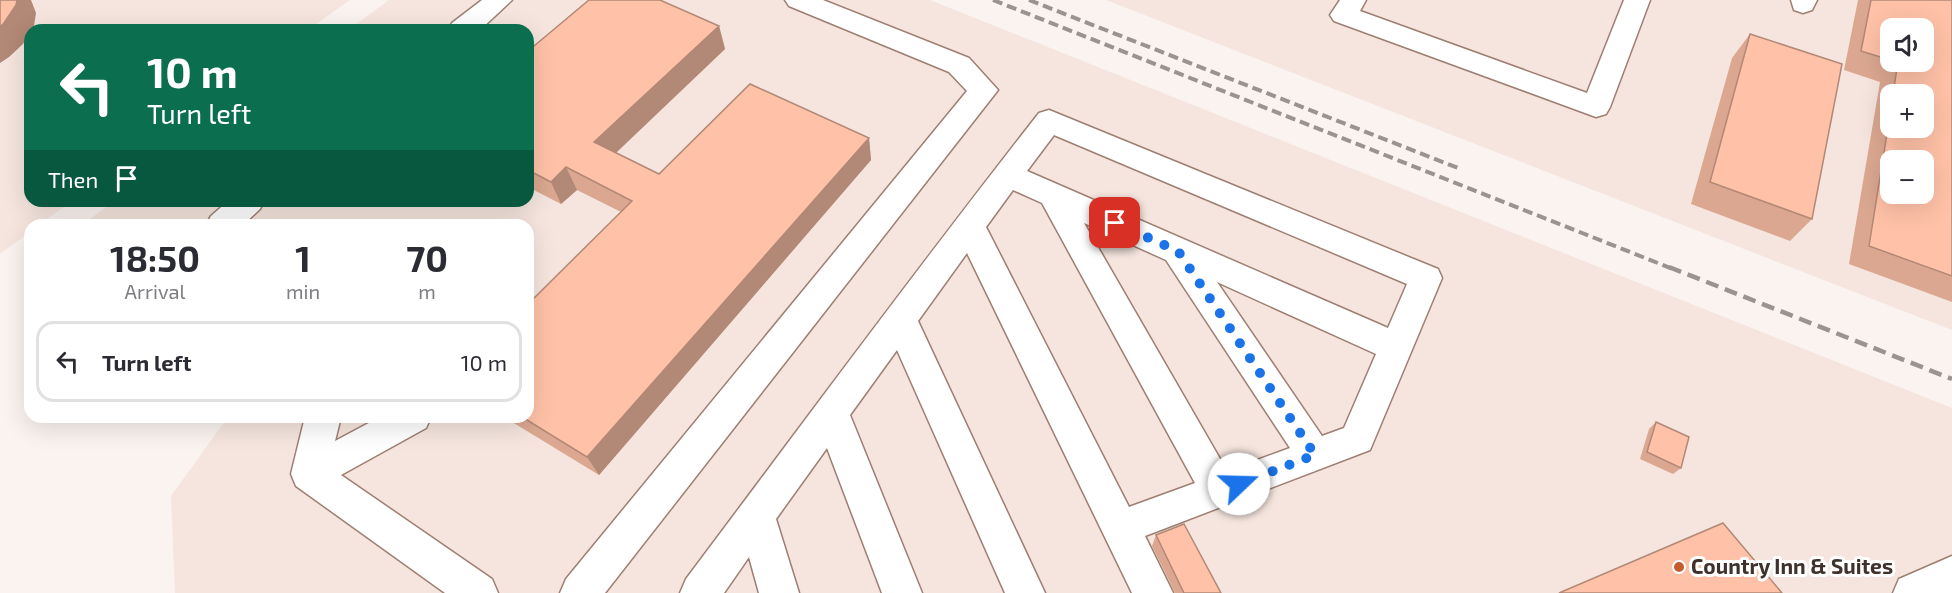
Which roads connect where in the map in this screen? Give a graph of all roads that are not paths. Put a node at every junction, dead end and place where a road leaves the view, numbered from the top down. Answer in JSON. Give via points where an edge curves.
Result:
{"nodes":[{"id":1,"x":499,"y":0,"type":"edge"},
{"id":2,"x":798,"y":0,"type":"edge"},
{"id":3,"x":1353,"y":0,"type":"edge"},
{"id":4,"x":1637,"y":0,"type":"edge"},
{"id":5,"x":469,"y":24,"type":"edge"},
{"id":6,"x":1007,"y":175,"type":"junction"},
{"id":7,"x":1053,"y":196,"type":"junction"},
{"id":8,"x":242,"y":207,"type":"edge"},
{"id":9,"x":229,"y":219,"type":"edge"},
{"id":10,"x":969,"y":225,"type":"junction"},
{"id":11,"x":1178,"y":251,"type":"junction"},
{"id":12,"x":900,"y":319,"type":"junction"},
{"id":13,"x":1396,"y":347,"type":"junction"},
{"id":14,"x":831,"y":411,"type":"junction"},
{"id":15,"x":322,"y":423,"type":"edge"},
{"id":16,"x":401,"y":423,"type":"edge"},
{"id":17,"x":1315,"y":455,"type":"junction"},
{"id":18,"x":309,"y":474,"type":"junction"},
{"id":19,"x":1219,"y":491,"type":"junction"},
{"id":20,"x":756,"y":515,"type":"junction"},
{"id":21,"x":1120,"y":528,"type":"junction"},
{"id":22,"x":1952,"y":575,"type":"edge"},
{"id":23,"x":478,"y":593,"type":"edge"},
{"id":24,"x":580,"y":593,"type":"edge"},
{"id":25,"x":700,"y":593,"type":"edge"},
{"id":26,"x":779,"y":593,"type":"edge"},
{"id":27,"x":902,"y":593,"type":"edge"},
{"id":28,"x":1025,"y":593,"type":"edge"},
{"id":29,"x":1152,"y":593,"type":"edge"},
{"id":30,"x":1913,"y":593,"type":"edge"}],
"edges":[{"from":1,"to":5,"type":"street"},
{"from":2,"to":24,"type":"street","via":[[959,65],[984,90]]},
{"from":3,"to":4,"type":"street","via":[[1344,15],[1596,107]]},
{"from":6,"to":7,"type":"street"},
{"from":6,"to":10,"type":"street"},
{"from":6,"to":13,"type":"street","via":[[1049,121],[1426,278]]},
{"from":7,"to":11,"type":"street"},
{"from":7,"to":19,"type":"street"},
{"from":8,"to":9,"type":"street"},
{"from":10,"to":12,"type":"street"},
{"from":10,"to":21,"type":"street"},
{"from":11,"to":13,"type":"street"},
{"from":11,"to":17,"type":"street"},
{"from":12,"to":14,"type":"street"},
{"from":12,"to":28,"type":"street"},
{"from":13,"to":17,"type":"street","via":[[1357,439]]},
{"from":14,"to":20,"type":"street"},
{"from":14,"to":27,"type":"street"},
{"from":15,"to":18,"type":"street"},
{"from":16,"to":18,"type":"street"},
{"from":17,"to":19,"type":"street"},
{"from":18,"to":23,"type":"street"},
{"from":19,"to":21,"type":"street"},
{"from":20,"to":25,"type":"street"},
{"from":20,"to":26,"type":"street"},
{"from":21,"to":29,"type":"street"},
{"from":22,"to":30,"type":"street"}]}
